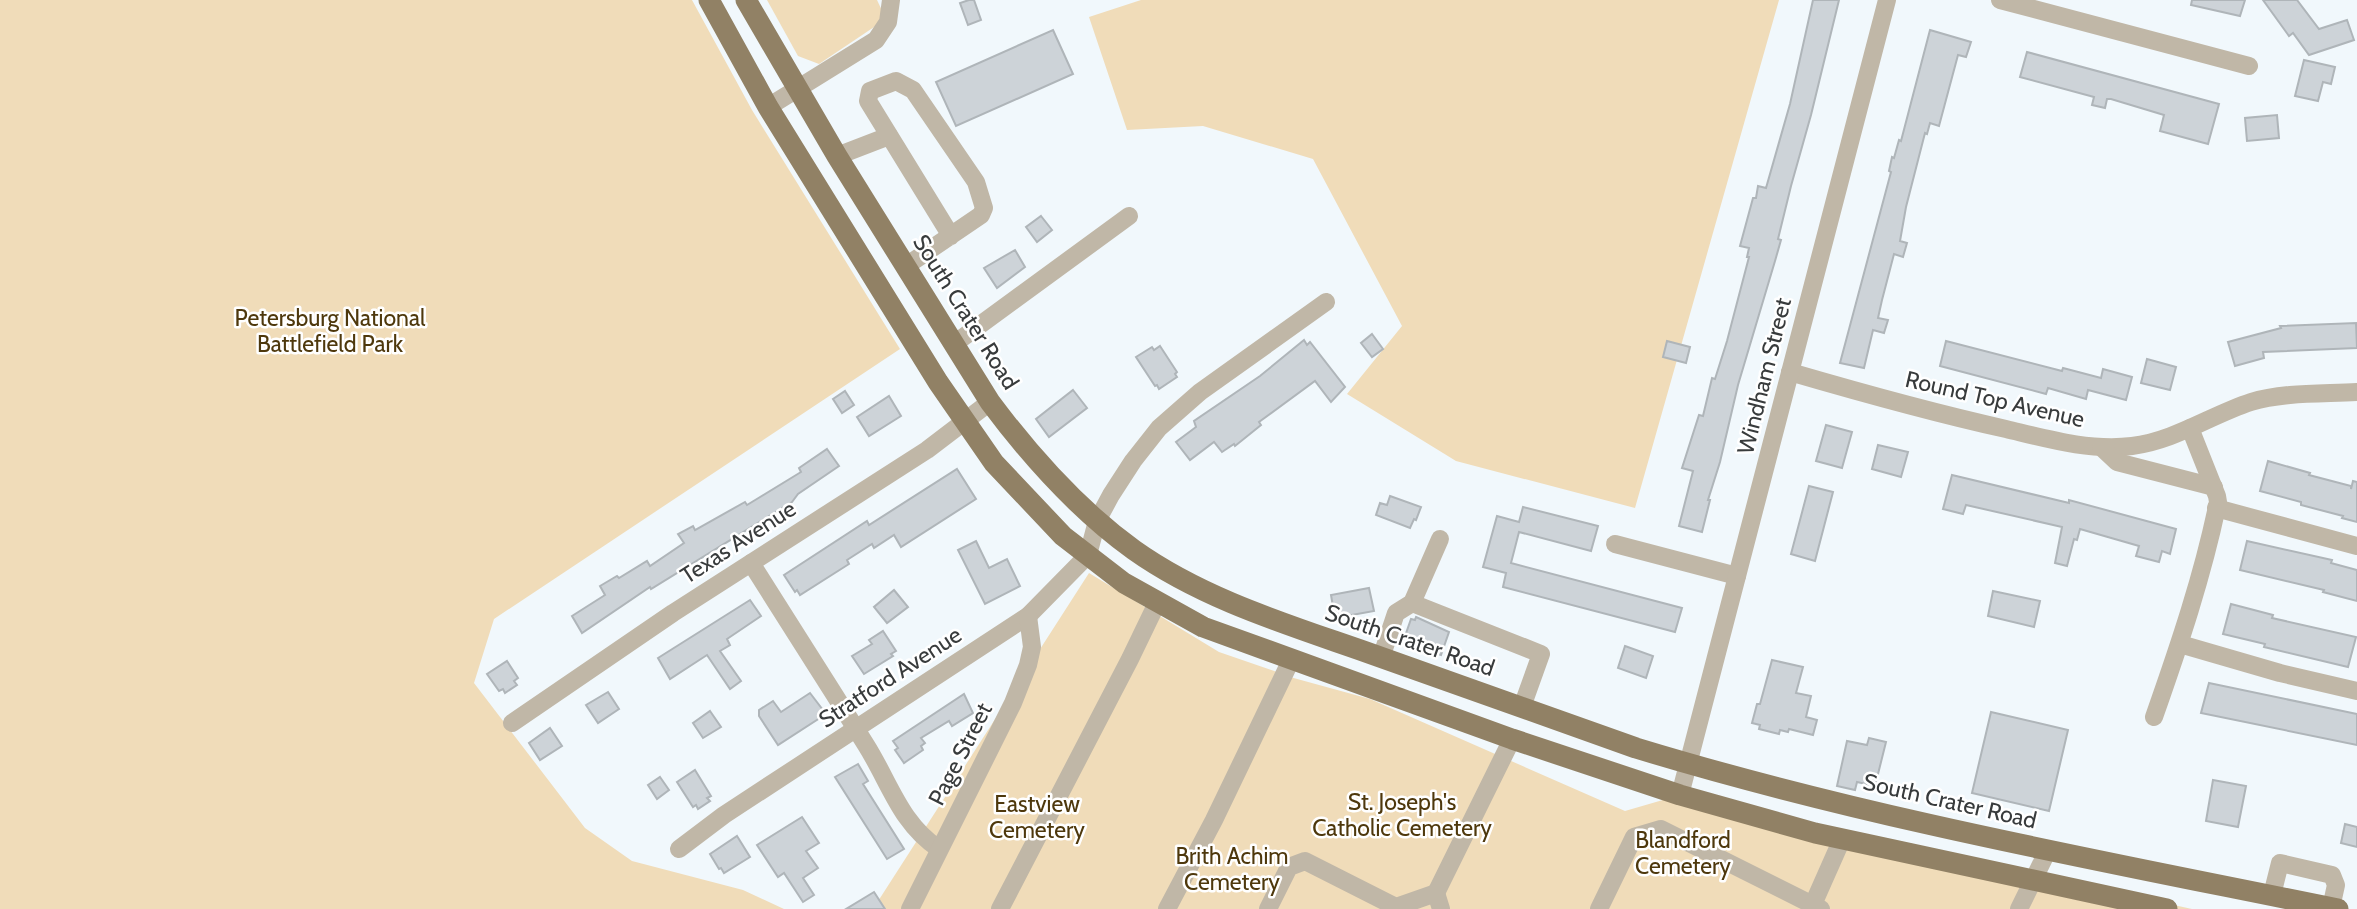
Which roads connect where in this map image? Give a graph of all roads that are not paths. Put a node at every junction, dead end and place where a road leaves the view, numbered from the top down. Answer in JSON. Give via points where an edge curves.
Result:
{"nodes":[{"id":1,"x":709,"y":0,"type":"edge"},
{"id":2,"x":746,"y":0,"type":"edge"},
{"id":3,"x":891,"y":0,"type":"edge"},
{"id":4,"x":1887,"y":0,"type":"edge"},
{"id":5,"x":2000,"y":0,"type":"edge"},
{"id":6,"x":2249,"y":66,"type":"dead end"},
{"id":7,"x":797,"y":89,"type":"junction"},
{"id":8,"x":768,"y":107,"type":"junction"},
{"id":9,"x":889,"y":136,"type":"junction"},
{"id":10,"x":837,"y":156,"type":"junction"},
{"id":11,"x":1129,"y":216,"type":"dead end"},
{"id":12,"x":951,"y":236,"type":"junction"},
{"id":13,"x":906,"y":266,"type":"junction"},
{"id":14,"x":1326,"y":302,"type":"dead end"},
{"id":15,"x":954,"y":344,"type":"junction"},
{"id":16,"x":1790,"y":372,"type":"junction"},
{"id":17,"x":2357,"y":393,"type":"edge"},
{"id":18,"x":990,"y":402,"type":"junction"},
{"id":19,"x":965,"y":423,"type":"junction"},
{"id":20,"x":2190,"y":428,"type":"junction"},
{"id":21,"x":2101,"y":447,"type":"junction"},
{"id":22,"x":2214,"y":486,"type":"junction"},
{"id":23,"x":2216,"y":508,"type":"junction"},
{"id":24,"x":1097,"y":521,"type":"junction"},
{"id":25,"x":1440,"y":539,"type":"dead end"},
{"id":26,"x":1615,"y":544,"type":"dead end"},
{"id":27,"x":2357,"y":546,"type":"edge"},
{"id":28,"x":1088,"y":555,"type":"junction"},
{"id":29,"x":751,"y":563,"type":"junction"},
{"id":30,"x":1737,"y":576,"type":"junction"},
{"id":31,"x":1157,"y":603,"type":"junction"},
{"id":32,"x":1412,"y":603,"type":"junction"},
{"id":33,"x":1028,"y":616,"type":"junction"},
{"id":34,"x":2180,"y":644,"type":"junction"},
{"id":35,"x":1381,"y":658,"type":"junction"},
{"id":36,"x":1291,"y":660,"type":"junction"},
{"id":37,"x":2357,"y":691,"type":"edge"},
{"id":38,"x":1522,"y":707,"type":"junction"},
{"id":39,"x":2154,"y":717,"type":"dead end"},
{"id":40,"x":512,"y":723,"type":"dead end"},
{"id":41,"x":856,"y":728,"type":"junction"},
{"id":42,"x":1512,"y":739,"type":"junction"},
{"id":43,"x":1688,"y":764,"type":"junction"},
{"id":44,"x":1680,"y":795,"type":"junction"},
{"id":45,"x":1826,"y":800,"type":"junction"},
{"id":46,"x":1815,"y":833,"type":"junction"},
{"id":47,"x":1842,"y":839,"type":"junction"},
{"id":48,"x":679,"y":849,"type":"dead end"},
{"id":49,"x":939,"y":849,"type":"junction"},
{"id":50,"x":2048,"y":850,"type":"junction"},
{"id":51,"x":2033,"y":881,"type":"junction"},
{"id":52,"x":2272,"y":895,"type":"junction"},
{"id":53,"x":1439,"y":901,"type":"edge"},
{"id":54,"x":1397,"y":908,"type":"edge"},
{"id":55,"x":1815,"y":908,"type":"edge"},
{"id":56,"x":2335,"y":908,"type":"edge"},
{"id":57,"x":910,"y":909,"type":"edge"},
{"id":58,"x":1000,"y":909,"type":"edge"},
{"id":59,"x":1167,"y":909,"type":"edge"},
{"id":60,"x":1268,"y":909,"type":"edge"},
{"id":61,"x":1599,"y":909,"type":"edge"},
{"id":62,"x":2019,"y":909,"type":"edge"},
{"id":63,"x":2167,"y":909,"type":"edge"}],
"edges":[{"from":1,"to":8,"type":"main road"},
{"from":2,"to":7,"type":"main road","name":"South Crater Road"},
{"from":3,"to":7,"type":"street","via":[[888,22],[876,40]]},
{"from":4,"to":16,"type":"street","name":"Windham Street"},
{"from":5,"to":6,"type":"street"},
{"from":7,"to":8,"type":"street"},
{"from":7,"to":10,"type":"main road","name":"South Crater Road"},
{"from":8,"to":19,"type":"main road"},
{"from":9,"to":10,"type":"street"},
{"from":9,"to":12,"type":"street"},
{"from":9,"to":12,"type":"street","via":[[868,101],[870,91],[896,81],[913,90],[976,182],[984,208],[981,215]]},
{"from":10,"to":13,"type":"main road","name":"South Crater Road"},
{"from":11,"to":15,"type":"street"},
{"from":12,"to":13,"type":"street"},
{"from":13,"to":15,"type":"main road","name":"South Crater Road"},
{"from":14,"to":24,"type":"street","name":"Stratford Avenue","via":[[1200,392],[1159,428],[1133,460]]},
{"from":15,"to":18,"type":"main road","name":"South Crater Road"},
{"from":16,"to":21,"type":"street","name":"Round Top Avenue","via":[[1969,421]]},
{"from":16,"to":30,"type":"street","name":"Windham Street"},
{"from":17,"to":20,"type":"street","name":"Round Top Avenue","via":[[2274,397]]},
{"from":18,"to":19,"type":"street","name":"Texas Avenue"},
{"from":18,"to":24,"type":"main road","name":"South Crater Road","via":[[1048,474]]},
{"from":19,"to":28,"type":"main road","via":[[994,463],[1063,536]]},
{"from":19,"to":29,"type":"street","name":"Texas Avenue"},
{"from":20,"to":21,"type":"street","name":"Round Top Avenue","via":[[2136,445]]},
{"from":20,"to":22,"type":"street"},
{"from":21,"to":22,"type":"street","via":[[2117,462]]},
{"from":22,"to":23,"type":"street"},
{"from":23,"to":27,"type":"street"},
{"from":23,"to":34,"type":"street"},
{"from":24,"to":28,"type":"street","name":"Stratford Avenue"},
{"from":24,"to":35,"type":"main road","name":"South Crater Road","via":[[1133,549],[1203,590]]},
{"from":25,"to":32,"type":"street"},
{"from":26,"to":30,"type":"street"},
{"from":28,"to":31,"type":"main road"},
{"from":28,"to":33,"type":"street","name":"Stratford Avenue"},
{"from":29,"to":40,"type":"street","name":"Texas Avenue"},
{"from":29,"to":41,"type":"street"},
{"from":30,"to":43,"type":"street","name":"Windham Street"},
{"from":31,"to":36,"type":"main road","via":[[1203,627]]},
{"from":31,"to":58,"type":"street"},
{"from":32,"to":35,"type":"street","via":[[1396,613]]},
{"from":32,"to":38,"type":"street","via":[[1541,654]]},
{"from":33,"to":41,"type":"street","name":"Stratford Avenue"},
{"from":33,"to":49,"type":"street","name":"Page Street","via":[[1032,648],[1028,665]]},
{"from":34,"to":37,"type":"street"},
{"from":34,"to":39,"type":"street"},
{"from":35,"to":38,"type":"main road","name":"South Crater Road"},
{"from":36,"to":42,"type":"main road"},
{"from":36,"to":59,"type":"street"},
{"from":38,"to":43,"type":"main road","name":"South Crater Road"},
{"from":41,"to":48,"type":"street","name":"Stratford Avenue"},
{"from":41,"to":49,"type":"street","via":[[911,824]]},
{"from":42,"to":44,"type":"main road"},
{"from":42,"to":53,"type":"street"},
{"from":43,"to":44,"type":"street","name":"Windham Street"},
{"from":43,"to":45,"type":"main road","name":"South Crater Road"},
{"from":44,"to":46,"type":"main road"},
{"from":45,"to":46,"type":"main road"},
{"from":45,"to":50,"type":"main road","name":"South Crater Road"},
{"from":46,"to":47,"type":"main road"},
{"from":47,"to":51,"type":"main road"},
{"from":47,"to":55,"type":"street"},
{"from":49,"to":57,"type":"street","name":"Page Street"},
{"from":50,"to":51,"type":"street"},
{"from":50,"to":52,"type":"main road","name":"South Crater Road"},
{"from":51,"to":62,"type":"street"},
{"from":51,"to":63,"type":"main road"},
{"from":52,"to":56,"type":"main road","name":"South Crater Road"},
{"from":52,"to":56,"type":"street","via":[[2280,863],[2332,875]]},
{"from":53,"to":54,"type":"street"},
{"from":54,"to":60,"type":"street","via":[[1305,861],[1289,867]]},
{"from":55,"to":61,"type":"street","via":[[1661,829],[1634,837]]}]}
